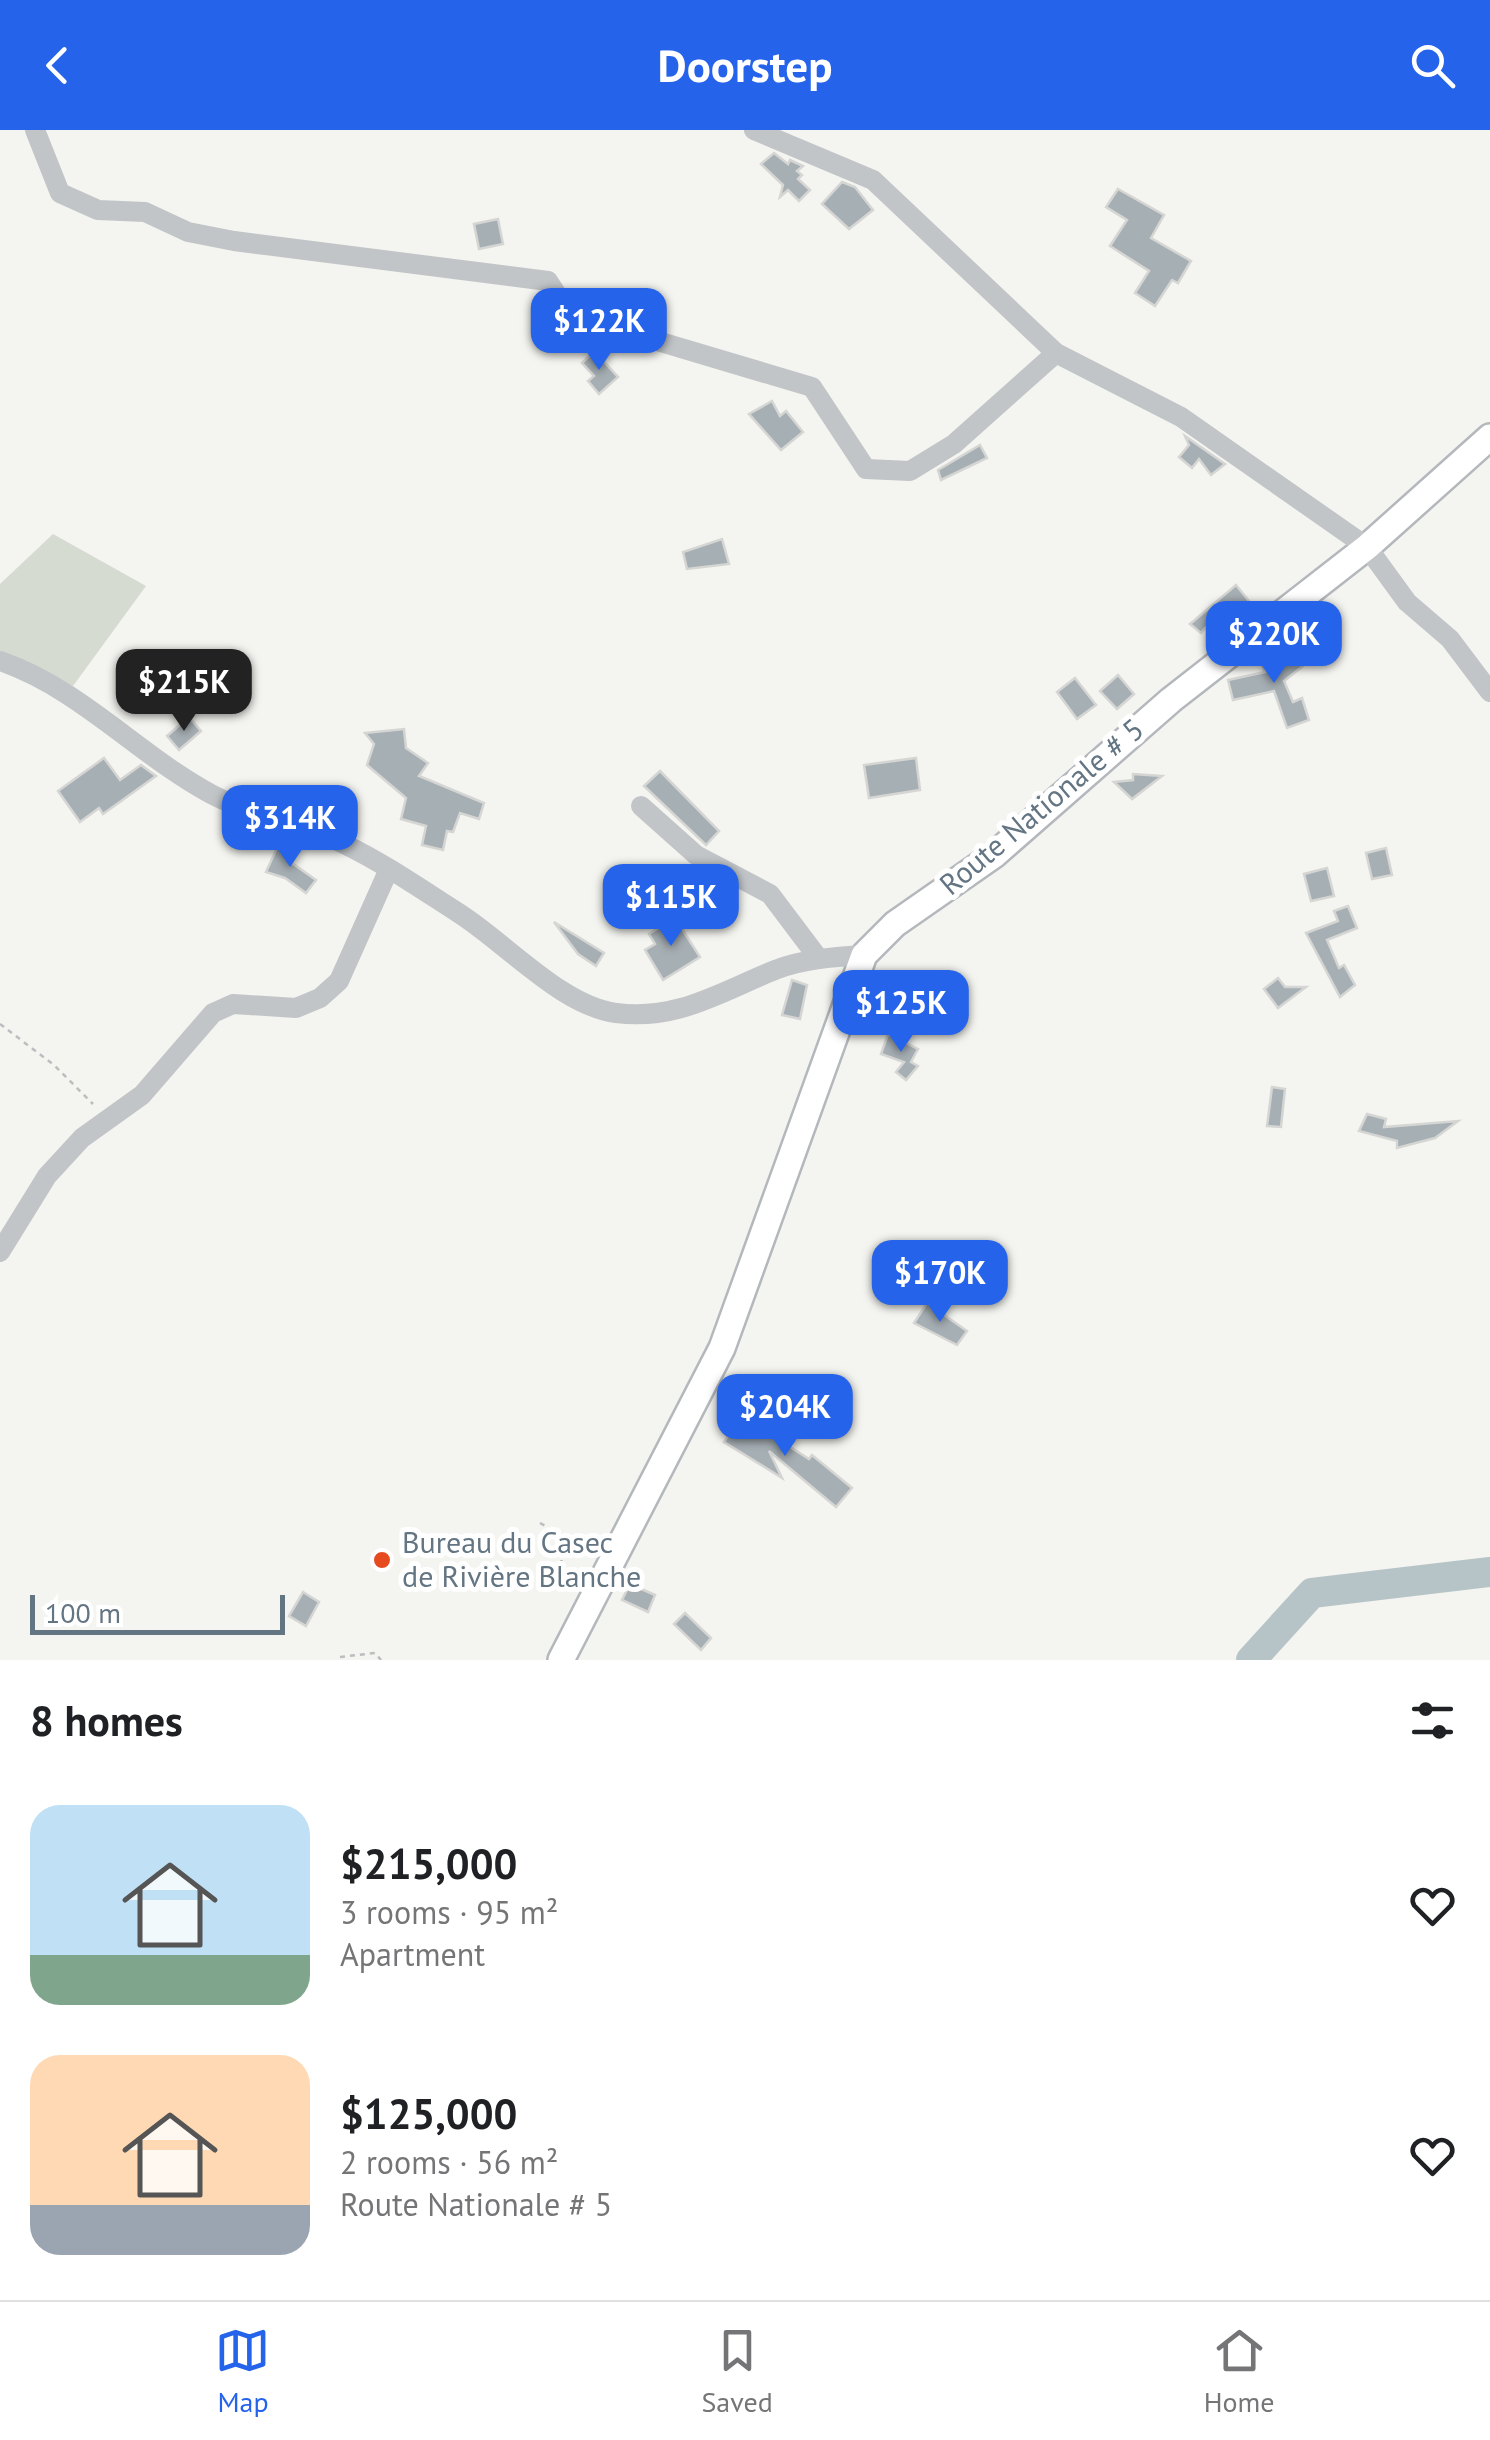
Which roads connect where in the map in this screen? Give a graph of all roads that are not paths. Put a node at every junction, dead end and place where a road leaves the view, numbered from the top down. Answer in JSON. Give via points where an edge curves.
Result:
{"nodes":[{"id":1,"x":35,"y":130,"type":"edge"},
{"id":2,"x":754,"y":130,"type":"edge"},
{"id":3,"x":1056,"y":353,"type":"junction"},
{"id":4,"x":1490,"y":437,"type":"edge"},
{"id":5,"x":1367,"y":547,"type":"junction"},
{"id":6,"x":0,"y":660,"type":"edge"},
{"id":7,"x":1490,"y":692,"type":"edge"},
{"id":8,"x":641,"y":806,"type":"dead end"},
{"id":9,"x":389,"y":870,"type":"junction"},
{"id":10,"x":864,"y":955,"type":"junction"},
{"id":11,"x":819,"y":958,"type":"junction"},
{"id":12,"x":0,"y":1252,"type":"edge"},
{"id":13,"x":561,"y":1660,"type":"edge"}],
"edges":[{"from":1,"to":3,"type":"street","via":[[60,194],[98,210],[145,212],[188,232],[234,240],[548,282],[570,315],[812,387],[866,469],[910,470],[954,444]]},
{"from":2,"to":3,"type":"street","via":[[873,180]]},
{"from":3,"to":5,"type":"street","via":[[1181,417]]},
{"from":4,"to":5,"type":"main road","name":"Route Nationale # 5"},
{"from":5,"to":7,"type":"street","via":[[1407,602],[1460,650]]},
{"from":5,"to":10,"type":"main road","name":"Route Nationale # 5"},
{"from":6,"to":9,"type":"street","via":[[78,698],[159,764],[215,796],[346,845]]},
{"from":8,"to":11,"type":"street","via":[[696,855],[770,894]]},
{"from":9,"to":11,"type":"street","via":[[470,920],[576,1000],[612,1012],[690,1009]]},
{"from":9,"to":12,"type":"street","via":[[339,981],[296,1008],[233,1004],[212,1013],[166,1071],[82,1138],[47,1176]]},
{"from":10,"to":11,"type":"street"},
{"from":10,"to":13,"type":"main road","name":"Route Nationale # 5","via":[[722,1348]]}]}
